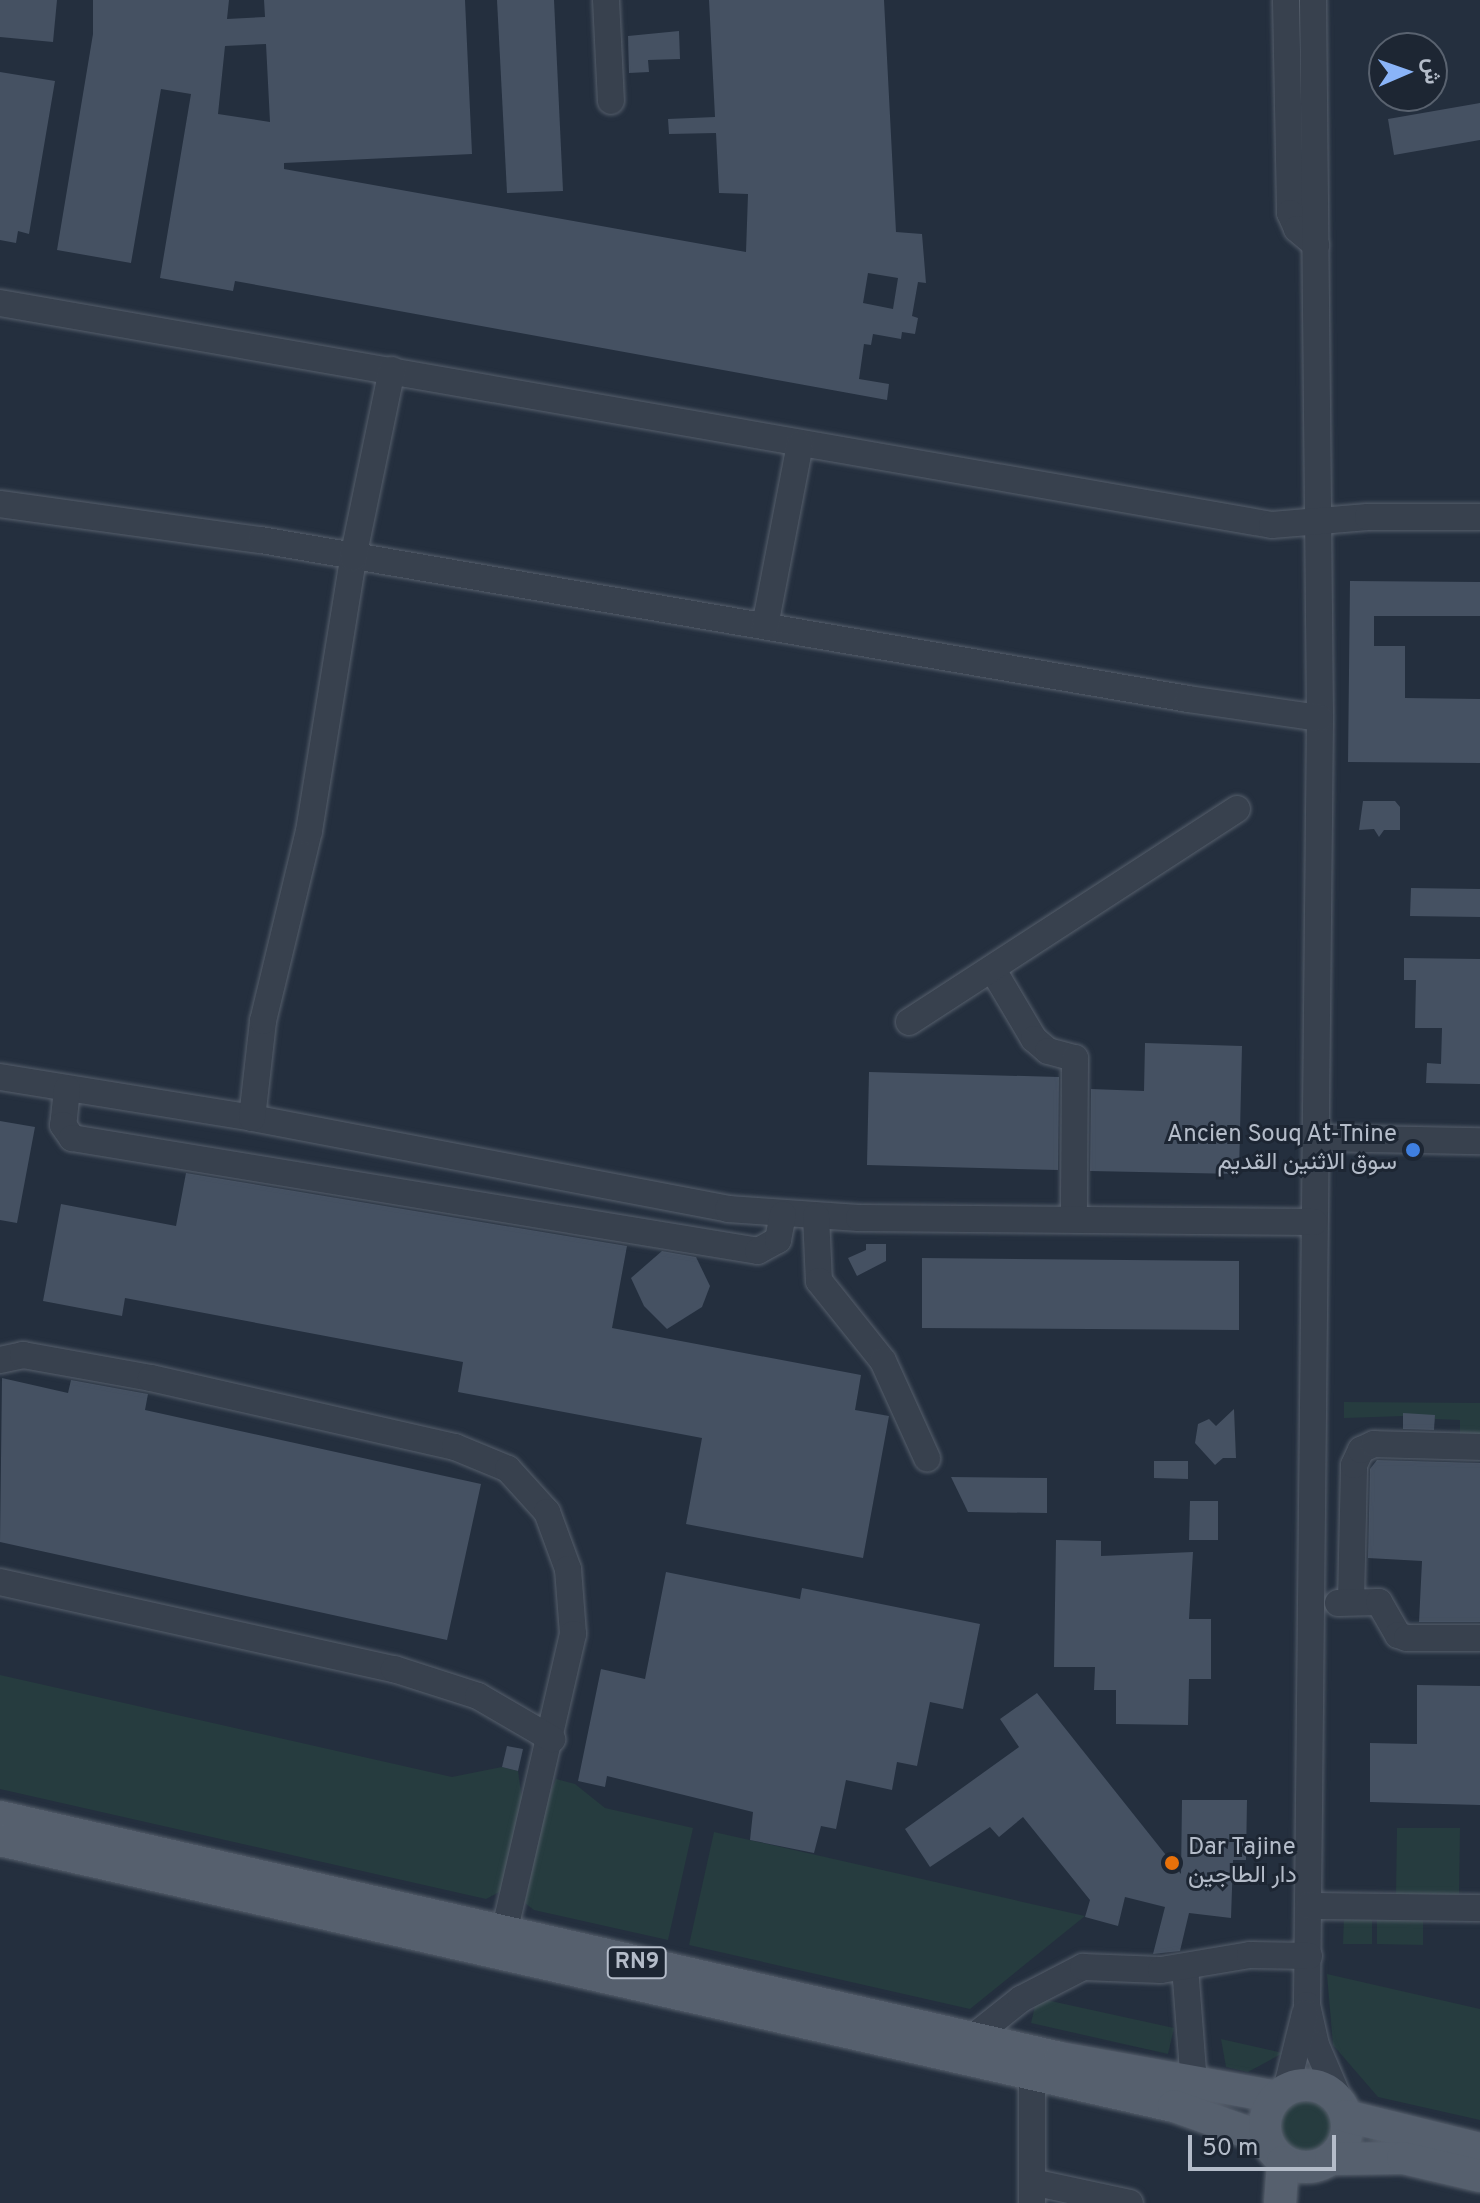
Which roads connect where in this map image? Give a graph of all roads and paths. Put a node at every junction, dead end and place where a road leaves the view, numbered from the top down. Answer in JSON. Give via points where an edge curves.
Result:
{"nodes":[{"id":1,"x":606,"y":0,"type":"edge"},
{"id":2,"x":1286,"y":0,"type":"edge"},
{"id":3,"x":1313,"y":0,"type":"edge"},
{"id":4,"x":611,"y":101,"type":"dead end"},
{"id":5,"x":1316,"y":245,"type":"junction"},
{"id":6,"x":0,"y":303,"type":"edge"},
{"id":7,"x":392,"y":370,"type":"junction"},
{"id":8,"x":800,"y":444,"type":"junction"},
{"id":9,"x":0,"y":504,"type":"edge"},
{"id":10,"x":1480,"y":517,"type":"edge"},
{"id":11,"x":1318,"y":522,"type":"junction"},
{"id":12,"x":353,"y":558,"type":"junction"},
{"id":13,"x":765,"y":626,"type":"junction"},
{"id":14,"x":1320,"y":718,"type":"junction"},
{"id":15,"x":1237,"y":809,"type":"dead end"},
{"id":16,"x":993,"y":970,"type":"junction"},
{"id":17,"x":909,"y":1022,"type":"dead end"},
{"id":18,"x":0,"y":1077,"type":"edge"},
{"id":19,"x":67,"y":1089,"type":"junction"},
{"id":20,"x":252,"y":1118,"type":"junction"},
{"id":21,"x":1317,"y":1138,"type":"junction"},
{"id":22,"x":1480,"y":1141,"type":"edge"},
{"id":23,"x":783,"y":1214,"type":"junction"},
{"id":24,"x":816,"y":1216,"type":"junction"},
{"id":25,"x":1074,"y":1217,"type":"junction"},
{"id":26,"x":1314,"y":1222,"type":"junction"},
{"id":27,"x":0,"y":1360,"type":"edge"},
{"id":28,"x":1480,"y":1447,"type":"edge"},
{"id":29,"x":927,"y":1458,"type":"dead end"},
{"id":30,"x":0,"y":1582,"type":"edge"},
{"id":31,"x":1351,"y":1601,"type":"junction"},
{"id":32,"x":1315,"y":1606,"type":"junction"},
{"id":33,"x":1480,"y":1638,"type":"edge"},
{"id":34,"x":552,"y":1739,"type":"junction"},
{"id":35,"x":0,"y":1817,"type":"edge"},
{"id":36,"x":0,"y":1840,"type":"edge"},
{"id":37,"x":1309,"y":1906,"type":"junction"},
{"id":38,"x":1480,"y":1908,"type":"edge"},
{"id":39,"x":504,"y":1933,"type":"junction"},
{"id":40,"x":1309,"y":1956,"type":"junction"},
{"id":41,"x":1185,"y":1967,"type":"junction"},
{"id":42,"x":1307,"y":2005,"type":"junction"},
{"id":43,"x":972,"y":2038,"type":"junction"},
{"id":44,"x":1032,"y":2075,"type":"junction"},
{"id":45,"x":1194,"y":2083,"type":"junction"},
{"id":46,"x":1281,"y":2093,"type":"junction"},
{"id":47,"x":1345,"y":2112,"type":"junction"},
{"id":48,"x":1480,"y":2149,"type":"edge"},
{"id":49,"x":1298,"y":2157,"type":"junction"},
{"id":50,"x":1480,"y":2176,"type":"edge"},
{"id":51,"x":1032,"y":2193,"type":"edge"},
{"id":52,"x":1130,"y":2203,"type":"edge"},
{"id":53,"x":1280,"y":2203,"type":"edge"},
{"id":54,"x":1301,"y":2203,"type":"edge"}],
"edges":[{"from":1,"to":4,"type":"street"},
{"from":2,"to":5,"type":"street","via":[[1290,213],[1297,229]]},
{"from":3,"to":5,"type":"street"},
{"from":5,"to":11,"type":"street"},
{"from":6,"to":7,"type":"street"},
{"from":7,"to":8,"type":"street"},
{"from":7,"to":12,"type":"street"},
{"from":8,"to":11,"type":"street","via":[[1272,525]]},
{"from":8,"to":13,"type":"street"},
{"from":9,"to":12,"type":"street"},
{"from":10,"to":11,"type":"street"},
{"from":11,"to":14,"type":"street"},
{"from":12,"to":13,"type":"street"},
{"from":12,"to":20,"type":"street","via":[[309,831],[263,1021]]},
{"from":13,"to":14,"type":"street"},
{"from":14,"to":21,"type":"street"},
{"from":15,"to":16,"type":"street"},
{"from":16,"to":17,"type":"street"},
{"from":16,"to":25,"type":"street","via":[[1034,1039],[1048,1051],[1075,1058]]},
{"from":18,"to":19,"type":"street"},
{"from":19,"to":20,"type":"street"},
{"from":19,"to":23,"type":"street","via":[[63,1125],[72,1138],[758,1251],[778,1240]]},
{"from":20,"to":23,"type":"street","via":[[671,1201]]},
{"from":21,"to":22,"type":"street"},
{"from":21,"to":26,"type":"street"},
{"from":23,"to":24,"type":"street"},
{"from":24,"to":25,"type":"street"},
{"from":24,"to":29,"type":"street","via":[[819,1281],[883,1361]]},
{"from":25,"to":26,"type":"street"},
{"from":26,"to":32,"type":"street"},
{"from":27,"to":34,"type":"street","via":[[23,1355],[151,1378],[455,1447],[508,1469],[547,1512],[568,1569],[573,1634]]},
{"from":28,"to":31,"type":"street","via":[[1374,1444],[1361,1450],[1354,1465]]},
{"from":30,"to":34,"type":"street","via":[[394,1669],[478,1696]]},
{"from":31,"to":32,"type":"street"},
{"from":31,"to":33,"type":"street","via":[[1379,1602],[1398,1635],[1407,1638]]},
{"from":32,"to":37,"type":"street"},
{"from":34,"to":39,"type":"street"},
{"from":35,"to":39,"type":"main road","number":"RN9"},
{"from":36,"to":44,"type":"main road","number":"RN9"},
{"from":37,"to":38,"type":"street"},
{"from":37,"to":40,"type":"street"},
{"from":39,"to":43,"type":"main road","number":"RN9"},
{"from":40,"to":41,"type":"street","via":[[1250,1955]]},
{"from":40,"to":42,"type":"street"},
{"from":41,"to":43,"type":"street","via":[[1083,1967],[1021,1999]]},
{"from":41,"to":45,"type":"street"},
{"from":42,"to":46,"type":"street"},
{"from":42,"to":47,"type":"street","via":[[1316,2045]]},
{"from":43,"to":45,"type":"main road","number":"RN9"},
{"from":44,"to":49,"type":"main road","number":"RN9","via":[[1174,2106]]},
{"from":44,"to":51,"type":"street"},
{"from":45,"to":46,"type":"main road","number":"RN9"},
{"from":46,"to":47,"type":"main road","number":"RN9","via":[[1312,2085],[1335,2097]]},
{"from":46,"to":49,"type":"main road","via":[[1267,2109]]},
{"from":47,"to":48,"type":"main road","number":"RN9"},
{"from":47,"to":49,"type":"main road","via":[[1345,2139]]},
{"from":49,"to":50,"type":"main road","number":"RN9","via":[[1403,2158]]},
{"from":49,"to":53,"type":"main road"},
{"from":49,"to":54,"type":"main road"},
{"from":51,"to":52,"type":"street"}]}
